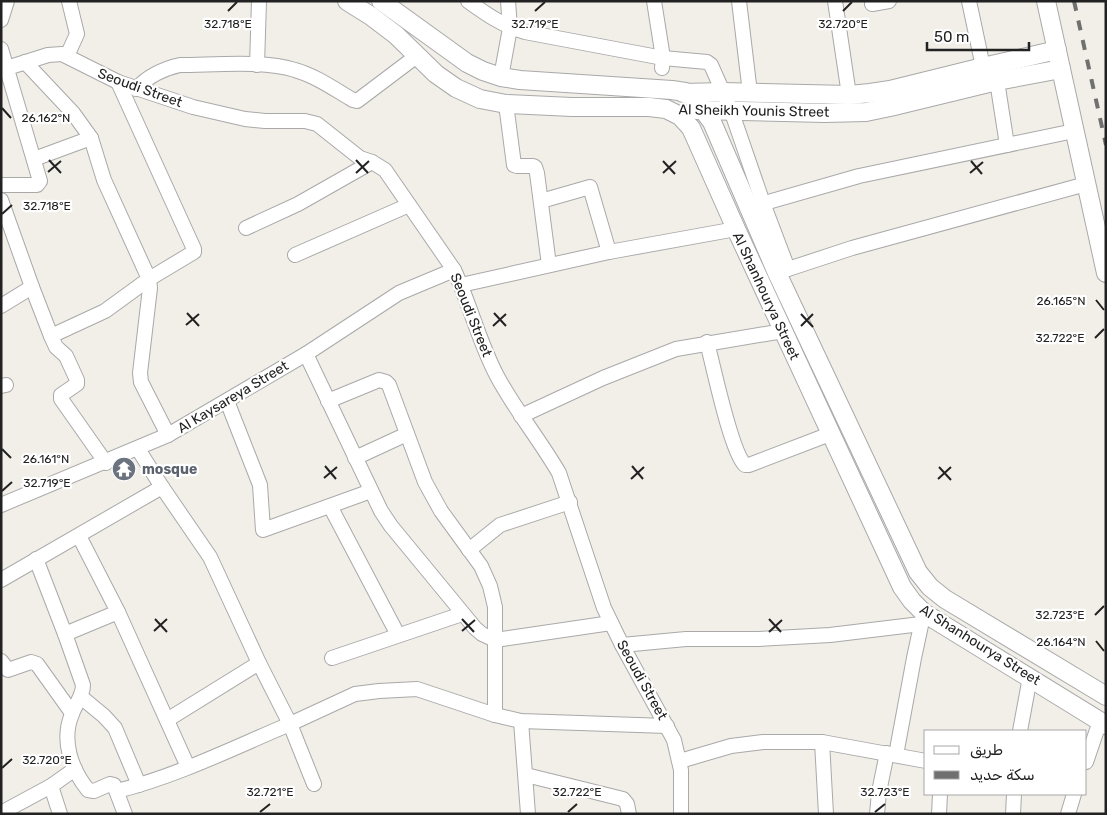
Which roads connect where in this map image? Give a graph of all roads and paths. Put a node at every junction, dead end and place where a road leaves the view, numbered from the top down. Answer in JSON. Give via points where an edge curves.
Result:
{"nodes":[{"id":1,"x":7,"y":1,"type":"edge"},
{"id":2,"x":69,"y":1,"type":"edge"},
{"id":3,"x":259,"y":1,"type":"edge"},
{"id":4,"x":346,"y":1,"type":"edge"},
{"id":5,"x":381,"y":1,"type":"edge"},
{"id":6,"x":468,"y":1,"type":"edge"},
{"id":7,"x":508,"y":1,"type":"edge"},
{"id":8,"x":654,"y":1,"type":"edge"},
{"id":9,"x":739,"y":1,"type":"edge"},
{"id":10,"x":835,"y":1,"type":"edge"},
{"id":11,"x":889,"y":1,"type":"edge"},
{"id":12,"x":969,"y":1,"type":"edge"},
{"id":13,"x":1046,"y":1,"type":"edge"},
{"id":14,"x":872,"y":4,"type":"dead end"},
{"id":15,"x":1,"y":19,"type":"edge"},
{"id":16,"x":510,"y":28,"type":"junction"},
{"id":17,"x":1,"y":49,"type":"edge"},
{"id":18,"x":1057,"y":50,"type":"junction"},
{"id":19,"x":418,"y":55,"type":"junction"},
{"id":20,"x":67,"y":56,"type":"junction"},
{"id":21,"x":25,"y":62,"type":"junction"},
{"id":22,"x":663,"y":63,"type":"junction"},
{"id":23,"x":257,"y":65,"type":"junction"},
{"id":24,"x":982,"y":67,"type":"junction"},
{"id":25,"x":7,"y":68,"type":"junction"},
{"id":26,"x":1061,"y":69,"type":"junction"},
{"id":27,"x":501,"y":77,"type":"junction"},
{"id":28,"x":997,"y":81,"type":"junction"},
{"id":29,"x":118,"y":82,"type":"junction"},
{"id":30,"x":136,"y":89,"type":"junction"},
{"id":31,"x":685,"y":92,"type":"junction"},
{"id":32,"x":723,"y":92,"type":"junction"},
{"id":33,"x":750,"y":93,"type":"junction"},
{"id":34,"x":849,"y":94,"type":"junction"},
{"id":35,"x":506,"y":104,"type":"junction"},
{"id":36,"x":666,"y":109,"type":"junction"},
{"id":37,"x":704,"y":110,"type":"junction"},
{"id":38,"x":731,"y":110,"type":"junction"},
{"id":39,"x":1074,"y":131,"type":"junction"},
{"id":40,"x":91,"y":138,"type":"junction"},
{"id":41,"x":1007,"y":145,"type":"junction"},
{"id":42,"x":34,"y":159,"type":"junction"},
{"id":43,"x":372,"y":162,"type":"junction"},
{"id":44,"x":1086,"y":184,"type":"junction"},
{"id":45,"x":1,"y":185,"type":"edge"},
{"id":46,"x":1,"y":200,"type":"edge"},
{"id":47,"x":541,"y":202,"type":"junction"},
{"id":48,"x":409,"y":205,"type":"junction"},
{"id":49,"x":755,"y":205,"type":"junction"},
{"id":50,"x":3,"y":215,"type":"edge"},
{"id":51,"x":246,"y":228,"type":"dead end"},
{"id":52,"x":736,"y":229,"type":"junction"},
{"id":53,"x":609,"y":252,"type":"junction"},
{"id":54,"x":295,"y":255,"type":"dead end"},
{"id":55,"x":550,"y":265,"type":"junction"},
{"id":56,"x":454,"y":270,"type":"junction"},
{"id":57,"x":783,"y":271,"type":"junction"},
{"id":58,"x":1106,"y":273,"type":"edge"},
{"id":59,"x":149,"y":279,"type":"junction"},
{"id":60,"x":461,"y":285,"type":"junction"},
{"id":61,"x":32,"y":287,"type":"junction"},
{"id":62,"x":1,"y":306,"type":"edge"},
{"id":63,"x":783,"y":331,"type":"junction"},
{"id":64,"x":51,"y":336,"type":"junction"},
{"id":65,"x":707,"y":342,"type":"junction"},
{"id":66,"x":306,"y":354,"type":"junction"},
{"id":67,"x":227,"y":400,"type":"junction"},
{"id":68,"x":328,"y":401,"type":"junction"},
{"id":69,"x":521,"y":416,"type":"junction"},
{"id":70,"x":407,"y":434,"type":"junction"},
{"id":71,"x":830,"y":434,"type":"junction"},
{"id":72,"x":168,"y":435,"type":"junction"},
{"id":73,"x":138,"y":449,"type":"junction"},
{"id":74,"x":355,"y":458,"type":"junction"},
{"id":75,"x":106,"y":462,"type":"junction"},
{"id":76,"x":162,"y":487,"type":"junction"},
{"id":77,"x":371,"y":491,"type":"junction"},
{"id":78,"x":570,"y":502,"type":"junction"},
{"id":79,"x":1,"y":505,"type":"edge"},
{"id":80,"x":330,"y":506,"type":"junction"},
{"id":81,"x":79,"y":536,"type":"junction"},
{"id":82,"x":469,"y":550,"type":"junction"},
{"id":83,"x":36,"y":559,"type":"junction"},
{"id":84,"x":1,"y":580,"type":"edge"},
{"id":85,"x":118,"y":612,"type":"junction"},
{"id":86,"x":462,"y":614,"type":"junction"},
{"id":87,"x":922,"y":618,"type":"junction"},
{"id":88,"x":611,"y":623,"type":"junction"},
{"id":89,"x":66,"y":634,"type":"junction"},
{"id":90,"x":398,"y":635,"type":"junction"},
{"id":91,"x":495,"y":640,"type":"junction"},
{"id":92,"x":622,"y":645,"type":"junction"},
{"id":93,"x":332,"y":658,"type":"dead end"},
{"id":94,"x":1,"y":662,"type":"edge"},
{"id":95,"x":259,"y":663,"type":"junction"},
{"id":96,"x":1030,"y":677,"type":"junction"},
{"id":97,"x":1106,"y":696,"type":"edge"},
{"id":98,"x":81,"y":697,"type":"junction"},
{"id":99,"x":72,"y":713,"type":"junction"},
{"id":100,"x":495,"y":715,"type":"junction"},
{"id":101,"x":168,"y":720,"type":"junction"},
{"id":102,"x":521,"y":721,"type":"junction"},
{"id":103,"x":1103,"y":723,"type":"edge"},
{"id":104,"x":290,"y":724,"type":"junction"},
{"id":105,"x":667,"y":726,"type":"junction"},
{"id":106,"x":1020,"y":730,"type":"edge"},
{"id":107,"x":822,"y":742,"type":"junction"},
{"id":108,"x":891,"y":754,"type":"junction"},
{"id":109,"x":924,"y":760,"type":"edge"},
{"id":110,"x":1087,"y":760,"type":"edge"},
{"id":111,"x":680,"y":761,"type":"junction"},
{"id":112,"x":188,"y":767,"type":"junction"},
{"id":113,"x":75,"y":770,"type":"junction"},
{"id":114,"x":526,"y":775,"type":"junction"},
{"id":115,"x":314,"y":784,"type":"dead end"},
{"id":116,"x":140,"y":785,"type":"junction"},
{"id":117,"x":51,"y":786,"type":"junction"},
{"id":118,"x":117,"y":791,"type":"junction"},
{"id":119,"x":940,"y":795,"type":"edge"},
{"id":120,"x":1014,"y":795,"type":"edge"},
{"id":121,"x":1074,"y":795,"type":"edge"},
{"id":122,"x":1,"y":813,"type":"edge"},
{"id":123,"x":60,"y":814,"type":"edge"},
{"id":124,"x":125,"y":814,"type":"edge"},
{"id":125,"x":528,"y":814,"type":"edge"},
{"id":126,"x":629,"y":814,"type":"edge"},
{"id":127,"x":681,"y":814,"type":"edge"},
{"id":128,"x":826,"y":814,"type":"edge"},
{"id":129,"x":877,"y":814,"type":"edge"},
{"id":130,"x":939,"y":814,"type":"edge"},
{"id":131,"x":1013,"y":814,"type":"edge"},
{"id":132,"x":1068,"y":814,"type":"edge"}],
"edges":[{"from":1,"to":15,"type":"street"},
{"from":2,"to":20,"type":"street","via":[[77,34]]},
{"from":3,"to":23,"type":"street"},
{"from":4,"to":19,"type":"street","name":"Al Shanhourya Street"},
{"from":5,"to":27,"type":"street","via":[[467,63]]},
{"from":6,"to":16,"type":"street"},
{"from":7,"to":16,"type":"street"},
{"from":8,"to":22,"type":"street"},
{"from":9,"to":33,"type":"street"},
{"from":10,"to":34,"type":"street"},
{"from":11,"to":14,"type":"street"},
{"from":12,"to":24,"type":"street"},
{"from":13,"to":18,"type":"street"},
{"from":16,"to":22,"type":"street"},
{"from":16,"to":27,"type":"street"},
{"from":17,"to":25,"type":"street"},
{"from":18,"to":24,"type":"street","name":"Al Sheikh Younis Street"},
{"from":18,"to":26,"type":"street"},
{"from":19,"to":23,"type":"street","via":[[357,101],[308,74],[279,66]]},
{"from":19,"to":35,"type":"street","name":"Al Shanhourya Street","via":[[436,74],[456,88],[480,99]]},
{"from":20,"to":21,"type":"street","via":[[55,53]]},
{"from":20,"to":29,"type":"street","name":"Seoudi Street"},
{"from":21,"to":25,"type":"street"},
{"from":21,"to":40,"type":"street","via":[[73,113]]},
{"from":22,"to":32,"type":"street","via":[[707,62]]},
{"from":23,"to":30,"type":"street","via":[[180,65],[151,76]]},
{"from":24,"to":34,"type":"street","name":"Al Sheikh Younis Street","via":[[890,90]]},
{"from":25,"to":42,"type":"street"},
{"from":26,"to":28,"type":"street","name":"Al Sheikh Younis Street"},
{"from":26,"to":39,"type":"street"},
{"from":27,"to":31,"type":"street"},
{"from":28,"to":38,"type":"street","name":"Al Sheikh Younis Street","via":[[866,112]]},
{"from":28,"to":41,"type":"street"},
{"from":29,"to":30,"type":"street","name":"Seoudi Street"},
{"from":29,"to":59,"type":"street","via":[[194,249],[191,255]]},
{"from":30,"to":43,"type":"street","name":"Seoudi Street","via":[[245,119],[312,122],[360,158]]},
{"from":31,"to":32,"type":"street","name":"Al Sheikh Younis Street"},
{"from":31,"to":36,"type":"street","name":"Al Sheikh Younis Street"},
{"from":31,"to":37,"type":"street","name":"Al Shanhourya Street"},
{"from":32,"to":33,"type":"street","name":"Al Sheikh Younis Street"},
{"from":32,"to":38,"type":"street"},
{"from":33,"to":34,"type":"street","name":"Al Sheikh Younis Street"},
{"from":35,"to":36,"type":"street","name":"Al Shanhourya Street"},
{"from":35,"to":47,"type":"street","via":[[514,165],[535,167]]},
{"from":36,"to":37,"type":"street","name":"Al Sheikh Younis Street"},
{"from":36,"to":52,"type":"street","name":"Al Shanhourya Street","via":[[680,116],[691,128]]},
{"from":37,"to":38,"type":"street","name":"Al Sheikh Younis Street"},
{"from":37,"to":49,"type":"street","name":"Al Shanhourya Street"},
{"from":38,"to":49,"type":"street"},
{"from":39,"to":41,"type":"street"},
{"from":39,"to":44,"type":"street"},
{"from":40,"to":42,"type":"street"},
{"from":40,"to":59,"type":"street","via":[[104,180]]},
{"from":41,"to":49,"type":"street","via":[[858,176]]},
{"from":42,"to":45,"type":"street","via":[[38,184]]},
{"from":43,"to":48,"type":"street","name":"Seoudi Street","via":[[385,170]]},
{"from":43,"to":51,"type":"street","via":[[298,204]]},
{"from":44,"to":57,"type":"street","via":[[852,248]]},
{"from":44,"to":58,"type":"street"},
{"from":46,"to":50,"type":"street"},
{"from":47,"to":53,"type":"street","via":[[590,187]]},
{"from":47,"to":55,"type":"street"},
{"from":48,"to":54,"type":"street"},
{"from":48,"to":56,"type":"street","name":"Seoudi Street"},
{"from":49,"to":57,"type":"street","name":"Al Shanhourya Street"},
{"from":50,"to":61,"type":"street"},
{"from":52,"to":53,"type":"street"},
{"from":52,"to":63,"type":"street","name":"Al Shanhourya Street"},
{"from":53,"to":55,"type":"street"},
{"from":55,"to":60,"type":"street"},
{"from":56,"to":60,"type":"street","name":"Seoudi Street"},
{"from":56,"to":66,"type":"street","name":"Al Kaysareya Street","via":[[399,292]]},
{"from":57,"to":97,"type":"street","name":"Al Shanhourya Street","via":[[910,556],[924,580],[945,600]]},
{"from":59,"to":64,"type":"street","via":[[105,311]]},
{"from":59,"to":72,"type":"street","via":[[141,382]]},
{"from":60,"to":69,"type":"street","name":"Seoudi Street","via":[[485,352]]},
{"from":61,"to":62,"type":"street"},
{"from":61,"to":64,"type":"street"},
{"from":63,"to":65,"type":"street"},
{"from":63,"to":71,"type":"street","name":"Al Shanhourya Street"},
{"from":64,"to":75,"type":"street","via":[[56,347],[66,356],[77,382],[61,399]]},
{"from":65,"to":69,"type":"street","via":[[648,358]]},
{"from":65,"to":71,"type":"street","via":[[729,427],[744,465]]},
{"from":66,"to":67,"type":"street","name":"Al Kaysareya Street"},
{"from":66,"to":68,"type":"street"},
{"from":67,"to":72,"type":"street","name":"Al Kaysareya Street"},
{"from":67,"to":80,"type":"street","via":[[260,486],[263,530]]},
{"from":68,"to":70,"type":"street","via":[[379,380],[386,382],[392,389]]},
{"from":68,"to":74,"type":"street"},
{"from":69,"to":78,"type":"street","name":"Seoudi Street","via":[[549,455]]},
{"from":70,"to":74,"type":"street"},
{"from":70,"to":82,"type":"street","via":[[425,482]]},
{"from":71,"to":87,"type":"street","name":"Al Shanhourya Street","via":[[898,580]]},
{"from":72,"to":73,"type":"street","name":"Al Kaysareya Street"},
{"from":73,"to":75,"type":"street","name":"Al Kaysareya Street"},
{"from":73,"to":76,"type":"street"},
{"from":74,"to":77,"type":"street"},
{"from":75,"to":79,"type":"street","name":"Al Kaysareya Street"},
{"from":76,"to":81,"type":"street"},
{"from":76,"to":95,"type":"street","via":[[210,557]]},
{"from":77,"to":80,"type":"street"},
{"from":77,"to":86,"type":"street","via":[[391,526]]},
{"from":78,"to":82,"type":"street","via":[[500,525]]},
{"from":78,"to":88,"type":"street","name":"Seoudi Street","via":[[592,576]]},
{"from":80,"to":90,"type":"street"},
{"from":81,"to":83,"type":"street"},
{"from":81,"to":85,"type":"street"},
{"from":82,"to":91,"type":"street","via":[[490,586],[495,607]]},
{"from":83,"to":84,"type":"street"},
{"from":83,"to":89,"type":"street"},
{"from":85,"to":89,"type":"street"},
{"from":85,"to":101,"type":"street"},
{"from":86,"to":90,"type":"street"},
{"from":86,"to":91,"type":"street","via":[[482,634]]},
{"from":87,"to":92,"type":"street","via":[[830,635],[686,639]]},
{"from":87,"to":96,"type":"street","name":"Al Shanhourya Street"},
{"from":87,"to":108,"type":"street"},
{"from":88,"to":91,"type":"street"},
{"from":88,"to":92,"type":"street","name":"Seoudi Street"},
{"from":89,"to":98,"type":"street","via":[[83,685]]},
{"from":90,"to":93,"type":"street"},
{"from":91,"to":100,"type":"street"},
{"from":92,"to":105,"type":"street","name":"Seoudi Street"},
{"from":94,"to":99,"type":"street","via":[[8,670],[31,662],[37,664]]},
{"from":95,"to":101,"type":"street"},
{"from":95,"to":104,"type":"street"},
{"from":96,"to":103,"type":"street","name":"Al Shanhourya Street"},
{"from":96,"to":106,"type":"street"},
{"from":98,"to":99,"type":"street"},
{"from":98,"to":116,"type":"street","via":[[115,728]]},
{"from":99,"to":113,"type":"street","via":[[68,727],[68,751]]},
{"from":100,"to":102,"type":"street"},
{"from":100,"to":104,"type":"street","via":[[417,688],[355,694]]},
{"from":101,"to":112,"type":"street"},
{"from":102,"to":105,"type":"street"},
{"from":102,"to":114,"type":"street"},
{"from":103,"to":110,"type":"street"},
{"from":104,"to":112,"type":"street"},
{"from":104,"to":115,"type":"street"},
{"from":105,"to":111,"type":"street","name":"Seoudi Street"},
{"from":107,"to":108,"type":"street"},
{"from":107,"to":111,"type":"street","via":[[763,742],[731,746]]},
{"from":107,"to":128,"type":"street"},
{"from":108,"to":109,"type":"street"},
{"from":108,"to":129,"type":"street","via":[[878,792]]},
{"from":111,"to":127,"type":"street","name":"Seoudi Street"},
{"from":112,"to":116,"type":"street"},
{"from":113,"to":117,"type":"street"},
{"from":113,"to":118,"type":"street","via":[[91,791],[110,784]]},
{"from":114,"to":125,"type":"street"},
{"from":114,"to":126,"type":"street","via":[[616,796],[627,804]]},
{"from":116,"to":118,"type":"street"},
{"from":117,"to":122,"type":"street"},
{"from":117,"to":123,"type":"street"},
{"from":118,"to":124,"type":"street"},
{"from":119,"to":130,"type":"street"},
{"from":120,"to":131,"type":"street"},
{"from":121,"to":132,"type":"street"}]}
